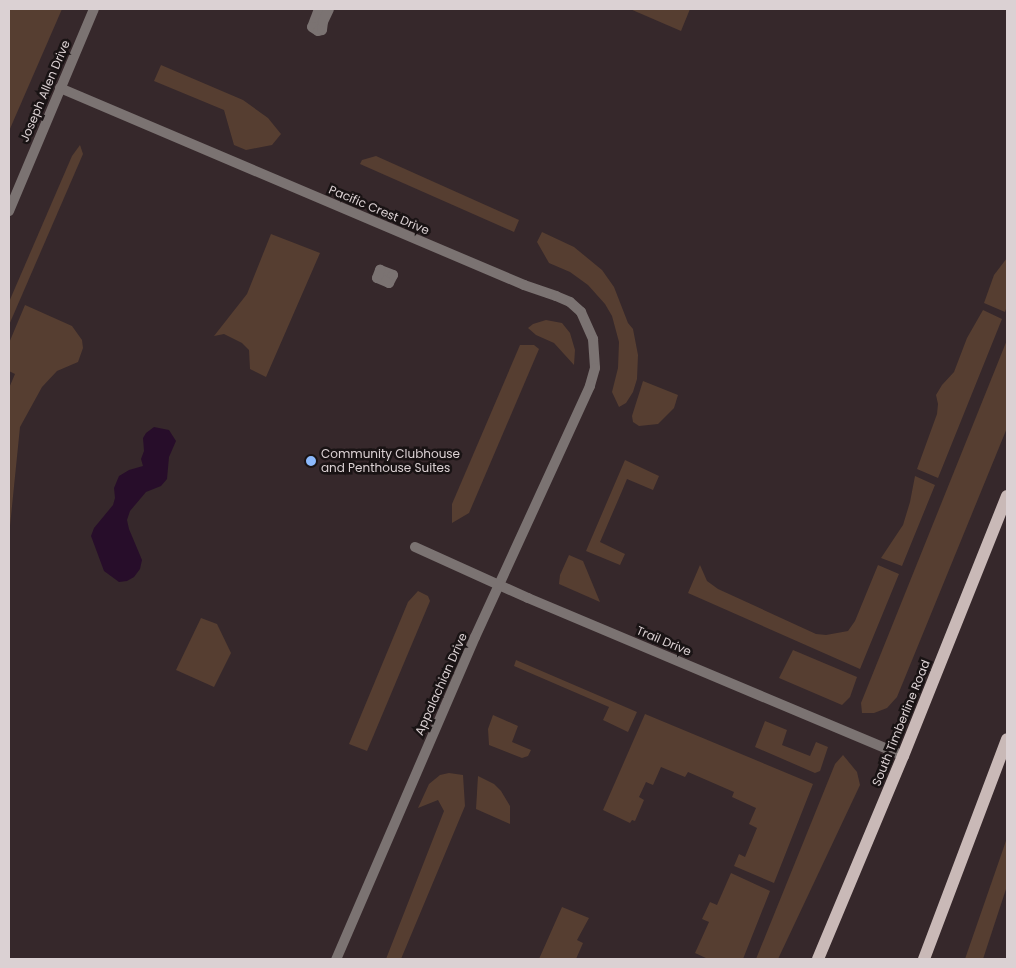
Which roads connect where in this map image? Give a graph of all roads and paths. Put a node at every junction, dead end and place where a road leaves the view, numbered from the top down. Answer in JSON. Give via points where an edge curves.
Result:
{"nodes":[{"id":1,"x":94,"y":9,"type":"edge"},
{"id":2,"x":319,"y":9,"type":"edge"},
{"id":3,"x":328,"y":9,"type":"edge"},
{"id":4,"x":60,"y":88,"type":"junction"},
{"id":5,"x":9,"y":211,"type":"edge"},
{"id":6,"x":574,"y":420,"type":"joint"},
{"id":7,"x":1007,"y":496,"type":"edge"},
{"id":8,"x":415,"y":547,"type":"dead end"},
{"id":9,"x":499,"y":585,"type":"junction"},
{"id":10,"x":1007,"y":738,"type":"edge"},
{"id":11,"x":904,"y":756,"type":"junction"},
{"id":12,"x":336,"y":959,"type":"edge"},
{"id":13,"x":818,"y":959,"type":"edge"},
{"id":14,"x":924,"y":959,"type":"edge"}],
"edges":[{"from":1,"to":4,"type":"street","name":"Joseph Allen Drive"},
{"from":2,"to":3,"type":"street","via":[[312,27],[318,31],[322,30]]},
{"from":4,"to":5,"type":"street","name":"Joseph Allen Drive"},
{"from":4,"to":6,"type":"street","name":"Pacific Crest Drive","via":[[570,302],[588,325],[596,352],[590,386]]},
{"from":6,"to":9,"type":"street","name":"Appalachian Drive"},
{"from":7,"to":11,"type":"main road","name":"South Timberline Road"},
{"from":8,"to":9,"type":"street","name":"Trail Drive"},
{"from":9,"to":11,"type":"street","name":"Trail Drive"},
{"from":9,"to":12,"type":"street","name":"Appalachian Drive"},
{"from":10,"to":14,"type":"main road"},
{"from":11,"to":13,"type":"main road","name":"South Timberline Road"}]}
